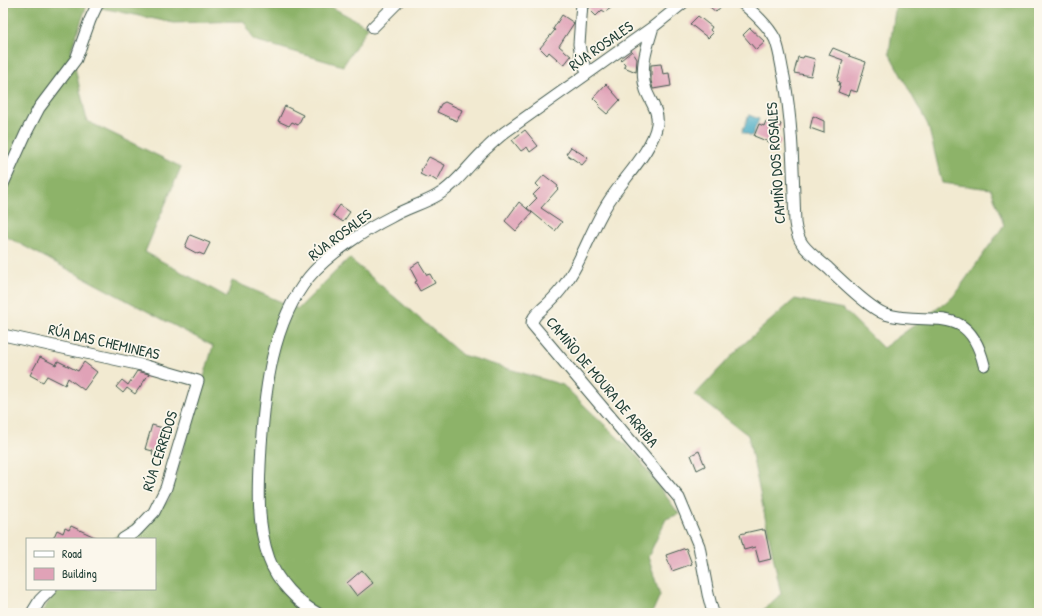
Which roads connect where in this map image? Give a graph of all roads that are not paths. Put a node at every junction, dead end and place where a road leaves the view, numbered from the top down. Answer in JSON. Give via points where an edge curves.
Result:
{"nodes":[{"id":1,"x":98,"y":3,"type":"edge"},
{"id":2,"x":397,"y":3,"type":"edge"},
{"id":3,"x":582,"y":3,"type":"edge"},
{"id":4,"x":675,"y":3,"type":"edge"},
{"id":5,"x":683,"y":3,"type":"edge"},
{"id":6,"x":742,"y":3,"type":"edge"},
{"id":7,"x":670,"y":15,"type":"junction"},
{"id":8,"x":373,"y":27,"type":"dead end"},
{"id":9,"x":653,"y":27,"type":"junction"},
{"id":10,"x":588,"y":73,"type":"junction"},
{"id":11,"x":3,"y":184,"type":"edge"},
{"id":12,"x":3,"y":335,"type":"edge"},
{"id":13,"x":984,"y":365,"type":"dead end"},
{"id":14,"x":198,"y":382,"type":"joint"},
{"id":15,"x":125,"y":538,"type":"edge"},
{"id":16,"x":50,"y":590,"type":"edge"},
{"id":17,"x":32,"y":613,"type":"edge"},
{"id":18,"x":317,"y":613,"type":"edge"},
{"id":19,"x":713,"y":613,"type":"edge"}],
"edges":[{"from":1,"to":11,"type":"street","via":[[76,59],[40,108]]},
{"from":2,"to":8,"type":"street"},
{"from":3,"to":10,"type":"street","via":[[579,44],[581,58]]},
{"from":4,"to":7,"type":"street"},
{"from":5,"to":7,"type":"street","name":"RÚA ROSALES"},
{"from":6,"to":13,"type":"street","name":"CAMIÑO DOS ROSALES","via":[[767,28],[779,53],[791,125],[795,223],[798,238],[841,280],[872,307],[883,313],[943,319],[955,322],[967,330],[976,340]]},
{"from":7,"to":9,"type":"street","name":"RÚA ROSALES"},
{"from":9,"to":10,"type":"street","name":"RÚA ROSALES"},
{"from":9,"to":19,"type":"street","name":"CAMIÑO DE MOURA DE ARRIBA","via":[[643,65],[646,90],[657,119],[655,131],[647,147],[609,201],[569,280],[534,317],[532,324],[679,498],[699,546]]},
{"from":10,"to":18,"type":"street","name":"RÚA ROSALES","via":[[506,132],[439,194],[361,234],[327,260],[310,276],[294,300],[279,337],[272,364],[264,416],[258,491],[262,530],[269,560],[280,580]]},
{"from":12,"to":14,"type":"street","name":"RÚA DAS CHEMINEAS","via":[[146,366]]},
{"from":14,"to":15,"type":"street","name":"RÚA CERREDOS","via":[[166,488],[154,512],[136,531]]},
{"from":16,"to":17,"type":"street"}]}
